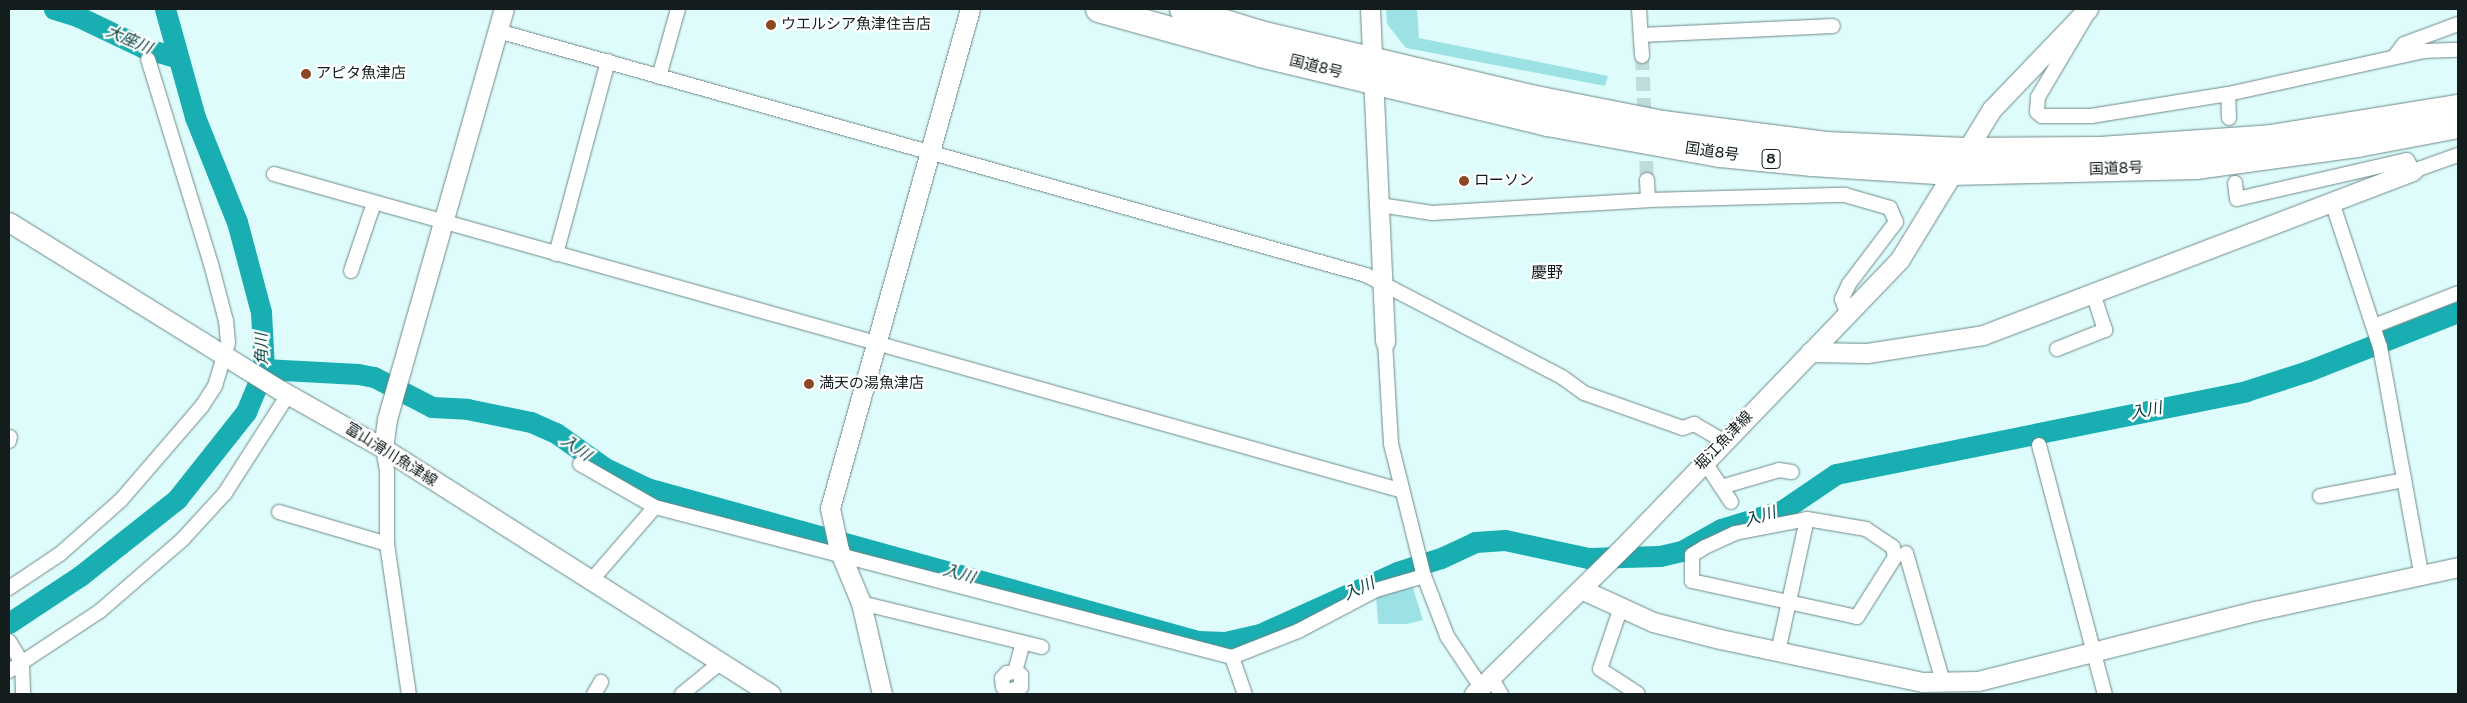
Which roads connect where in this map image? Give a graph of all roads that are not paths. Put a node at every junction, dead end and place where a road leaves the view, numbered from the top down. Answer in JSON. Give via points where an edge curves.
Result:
{"nodes":[{"id":1,"x":504,"y":9,"type":"edge"},
{"id":2,"x":678,"y":9,"type":"edge"},
{"id":3,"x":970,"y":9,"type":"edge"},
{"id":4,"x":1098,"y":9,"type":"edge"},
{"id":5,"x":1182,"y":9,"type":"edge"},
{"id":6,"x":1370,"y":9,"type":"edge"},
{"id":7,"x":1639,"y":9,"type":"edge"},
{"id":8,"x":2089,"y":9,"type":"edge"},
{"id":9,"x":2458,"y":24,"type":"edge"},
{"id":10,"x":1833,"y":26,"type":"dead end"},
{"id":11,"x":498,"y":31,"type":"junction"},
{"id":12,"x":1641,"y":35,"type":"junction"},
{"id":13,"x":2458,"y":50,"type":"edge"},
{"id":14,"x":1642,"y":56,"type":"tunnel mouth"},
{"id":15,"x":2394,"y":56,"type":"junction"},
{"id":16,"x":148,"y":59,"type":"dead end"},
{"id":17,"x":608,"y":61,"type":"junction"},
{"id":18,"x":1373,"y":71,"type":"junction"},
{"id":19,"x":659,"y":76,"type":"junction"},
{"id":20,"x":2228,"y":94,"type":"junction"},
{"id":21,"x":2458,"y":106,"type":"edge"},
{"id":22,"x":2229,"y":118,"type":"dead end"},
{"id":23,"x":2458,"y":125,"type":"edge"},
{"id":24,"x":1965,"y":150,"type":"junction"},
{"id":25,"x":931,"y":153,"type":"junction"},
{"id":26,"x":2458,"y":155,"type":"edge"},
{"id":27,"x":2413,"y":171,"type":"junction"},
{"id":28,"x":1951,"y":172,"type":"junction"},
{"id":29,"x":274,"y":174,"type":"dead end"},
{"id":30,"x":1647,"y":180,"type":"tunnel mouth"},
{"id":31,"x":2235,"y":183,"type":"dead end"},
{"id":32,"x":1648,"y":200,"type":"junction"},
{"id":33,"x":2332,"y":202,"type":"junction"},
{"id":34,"x":374,"y":203,"type":"junction"},
{"id":35,"x":1380,"y":205,"type":"junction"},
{"id":36,"x":9,"y":222,"type":"edge"},
{"id":37,"x":444,"y":222,"type":"junction"},
{"id":38,"x":556,"y":254,"type":"junction"},
{"id":39,"x":351,"y":271,"type":"dead end"},
{"id":40,"x":1382,"y":283,"type":"junction"},
{"id":41,"x":2458,"y":293,"type":"edge"},
{"id":42,"x":2093,"y":294,"type":"junction"},
{"id":43,"x":1847,"y":313,"type":"junction"},
{"id":44,"x":2374,"y":326,"type":"junction"},
{"id":45,"x":1384,"y":342,"type":"joint"},
{"id":46,"x":875,"y":343,"type":"junction"},
{"id":47,"x":2057,"y":349,"type":"dead end"},
{"id":48,"x":1810,"y":352,"type":"junction"},
{"id":49,"x":226,"y":357,"type":"junction"},
{"id":50,"x":284,"y":393,"type":"junction"},
{"id":51,"x":1724,"y":441,"type":"junction"},
{"id":52,"x":2039,"y":445,"type":"dead end"},
{"id":53,"x":383,"y":448,"type":"junction"},
{"id":54,"x":1704,"y":461,"type":"junction"},
{"id":55,"x":580,"y":464,"type":"dead end"},
{"id":56,"x":1792,"y":472,"type":"dead end"},
{"id":57,"x":2404,"y":480,"type":"junction"},
{"id":58,"x":1721,"y":487,"type":"junction"},
{"id":59,"x":1400,"y":490,"type":"junction"},
{"id":60,"x":2320,"y":496,"type":"dead end"},
{"id":61,"x":1731,"y":502,"type":"dead end"},
{"id":62,"x":655,"y":507,"type":"junction"},
{"id":63,"x":279,"y":512,"type":"dead end"},
{"id":64,"x":1806,"y":519,"type":"junction"},
{"id":65,"x":387,"y":544,"type":"junction"},
{"id":66,"x":840,"y":553,"type":"junction"},
{"id":67,"x":1906,"y":554,"type":"dead end"},
{"id":68,"x":2458,"y":567,"type":"edge"},
{"id":69,"x":2422,"y":573,"type":"junction"},
{"id":70,"x":1424,"y":576,"type":"junction"},
{"id":71,"x":590,"y":582,"type":"junction"},
{"id":72,"x":9,"y":588,"type":"edge"},
{"id":73,"x":1581,"y":589,"type":"junction"},
{"id":74,"x":861,"y":603,"type":"junction"},
{"id":75,"x":1788,"y":603,"type":"junction"},
{"id":76,"x":1621,"y":607,"type":"junction"},
{"id":77,"x":9,"y":641,"type":"edge"},
{"id":78,"x":1023,"y":642,"type":"junction"},
{"id":79,"x":1042,"y":647,"type":"dead end"},
{"id":80,"x":1778,"y":652,"type":"junction"},
{"id":81,"x":2094,"y":652,"type":"junction"},
{"id":82,"x":1232,"y":657,"type":"junction"},
{"id":83,"x":20,"y":659,"type":"junction"},
{"id":84,"x":720,"y":663,"type":"junction"},
{"id":85,"x":9,"y":671,"type":"edge"},
{"id":86,"x":1015,"y":672,"type":"dead end"},
{"id":87,"x":1943,"y":682,"type":"junction"},
{"id":88,"x":1482,"y":686,"type":"edge"},
{"id":89,"x":1922,"y":688,"type":"edge"},
{"id":90,"x":23,"y":694,"type":"edge"},
{"id":91,"x":409,"y":694,"type":"edge"},
{"id":92,"x":682,"y":694,"type":"edge"},
{"id":93,"x":770,"y":694,"type":"edge"},
{"id":94,"x":882,"y":694,"type":"edge"},
{"id":95,"x":1245,"y":694,"type":"edge"},
{"id":96,"x":1501,"y":694,"type":"edge"},
{"id":97,"x":1638,"y":694,"type":"edge"},
{"id":98,"x":2105,"y":694,"type":"edge"}],
"edges":[{"from":1,"to":11,"type":"street"},
{"from":2,"to":19,"type":"street"},
{"from":3,"to":25,"type":"street"},
{"from":4,"to":18,"type":"highway","name":"国道8号","number":"8"},
{"from":5,"to":18,"type":"highway","name":"国道8号","number":"8"},
{"from":6,"to":18,"type":"street"},
{"from":7,"to":12,"type":"street"},
{"from":8,"to":20,"type":"street","via":[[2038,97],[2037,112],[2042,116],[2091,116]]},
{"from":8,"to":24,"type":"street","name":"堀江魚津線","via":[[2025,71],[1992,109]]},
{"from":9,"to":15,"type":"street","via":[[2404,44]]},
{"from":10,"to":12,"type":"street"},
{"from":11,"to":17,"type":"street"},
{"from":11,"to":37,"type":"street"},
{"from":12,"to":14,"type":"street"},
{"from":13,"to":15,"type":"street"},
{"from":15,"to":20,"type":"street"},
{"from":16,"to":49,"type":"street","via":[[226,322]]},
{"from":17,"to":19,"type":"street"},
{"from":17,"to":38,"type":"street"},
{"from":18,"to":24,"type":"highway","name":"国道8号","number":"8","via":[[1662,123],[1826,144]]},
{"from":18,"to":28,"type":"highway","name":"国道8号","number":"8","via":[[1547,123],[1720,154]]},
{"from":18,"to":35,"type":"street"},
{"from":19,"to":25,"type":"street"},
{"from":20,"to":22,"type":"street"},
{"from":21,"to":24,"type":"highway","name":"国道8号","number":"8","via":[[2270,137],[2100,149]]},
{"from":23,"to":28,"type":"highway","name":"国道8号","number":"8","via":[[2357,144],[2196,166]]},
{"from":24,"to":28,"type":"street","name":"堀江魚津線"},
{"from":25,"to":40,"type":"street","via":[[1366,275]]},
{"from":25,"to":46,"type":"street"},
{"from":26,"to":27,"type":"street"},
{"from":27,"to":31,"type":"street","via":[[2406,160],[2237,199]]},
{"from":27,"to":33,"type":"street"},
{"from":28,"to":43,"type":"street","name":"堀江魚津線","via":[[1927,219],[1900,259]]},
{"from":29,"to":34,"type":"street"},
{"from":30,"to":32,"type":"street"},
{"from":32,"to":35,"type":"street","via":[[1432,213]]},
{"from":32,"to":43,"type":"street","via":[[1846,195],[1890,208],[1896,222],[1849,284],[1842,299]]},
{"from":33,"to":42,"type":"street"},
{"from":33,"to":44,"type":"street"},
{"from":34,"to":37,"type":"street"},
{"from":34,"to":39,"type":"street"},
{"from":35,"to":40,"type":"street"},
{"from":36,"to":49,"type":"street","name":"富山滑川魚津線"},
{"from":37,"to":38,"type":"street"},
{"from":37,"to":53,"type":"street","via":[[387,419]]},
{"from":38,"to":46,"type":"street"},
{"from":40,"to":45,"type":"street"},
{"from":40,"to":51,"type":"street","via":[[1562,378],[1584,393],[1683,428],[1694,424]]},
{"from":41,"to":44,"type":"street"},
{"from":42,"to":47,"type":"street","via":[[2105,330]]},
{"from":42,"to":48,"type":"street","via":[[1983,335],[1867,353]]},
{"from":43,"to":48,"type":"street","name":"堀江魚津線"},
{"from":44,"to":57,"type":"street"},
{"from":45,"to":59,"type":"street","via":[[1391,444]]},
{"from":46,"to":59,"type":"street"},
{"from":46,"to":66,"type":"street","via":[[834,484],[831,526]]},
{"from":48,"to":51,"type":"street","name":"堀江魚津線"},
{"from":49,"to":50,"type":"street","name":"富山滑川魚津線"},
{"from":49,"to":72,"type":"street","via":[[215,386],[202,406],[121,500],[60,554]]},
{"from":50,"to":53,"type":"street","name":"富山滑川魚津線"},
{"from":50,"to":83,"type":"street","via":[[225,493],[182,540],[100,611]]},
{"from":51,"to":54,"type":"street","name":"堀江魚津線"},
{"from":52,"to":81,"type":"street"},
{"from":53,"to":65,"type":"street","via":[[387,471]]},
{"from":53,"to":71,"type":"street","name":"富山滑川魚津線"},
{"from":54,"to":58,"type":"street"},
{"from":54,"to":73,"type":"street","name":"堀江魚津線"},
{"from":55,"to":62,"type":"street"},
{"from":56,"to":58,"type":"street","via":[[1778,470]]},
{"from":57,"to":60,"type":"street"},
{"from":57,"to":69,"type":"street"},
{"from":58,"to":61,"type":"street"},
{"from":59,"to":70,"type":"street"},
{"from":62,"to":66,"type":"street"},
{"from":62,"to":71,"type":"street"},
{"from":63,"to":65,"type":"street"},
{"from":64,"to":75,"type":"street"},
{"from":64,"to":75,"type":"street","via":[[1866,529],[1893,547],[1895,557],[1857,617]]},
{"from":64,"to":75,"type":"street","via":[[1735,533],[1692,555],[1692,581]]},
{"from":65,"to":91,"type":"street"},
{"from":66,"to":74,"type":"street"},
{"from":66,"to":82,"type":"street"},
{"from":67,"to":87,"type":"street"},
{"from":68,"to":69,"type":"street"},
{"from":69,"to":81,"type":"street"},
{"from":70,"to":82,"type":"street","via":[[1376,590],[1298,631]]},
{"from":70,"to":88,"type":"street","via":[[1447,636]]},
{"from":71,"to":84,"type":"street","name":"富山滑川魚津線"},
{"from":73,"to":76,"type":"street"},
{"from":73,"to":88,"type":"street","name":"堀江魚津線"},
{"from":74,"to":78,"type":"street"},
{"from":74,"to":94,"type":"street"},
{"from":75,"to":80,"type":"street"},
{"from":76,"to":80,"type":"street","via":[[1653,622]]},
{"from":76,"to":97,"type":"street","via":[[1600,669]]},
{"from":77,"to":83,"type":"street"},
{"from":78,"to":79,"type":"street"},
{"from":78,"to":86,"type":"street"},
{"from":80,"to":89,"type":"street"},
{"from":81,"to":87,"type":"street","via":[[1978,682]]},
{"from":81,"to":98,"type":"street"},
{"from":82,"to":95,"type":"street"},
{"from":83,"to":85,"type":"street"},
{"from":83,"to":90,"type":"street"},
{"from":84,"to":92,"type":"street"},
{"from":84,"to":93,"type":"street","name":"富山滑川魚津線"},
{"from":87,"to":89,"type":"street"},
{"from":88,"to":96,"type":"street"}]}
